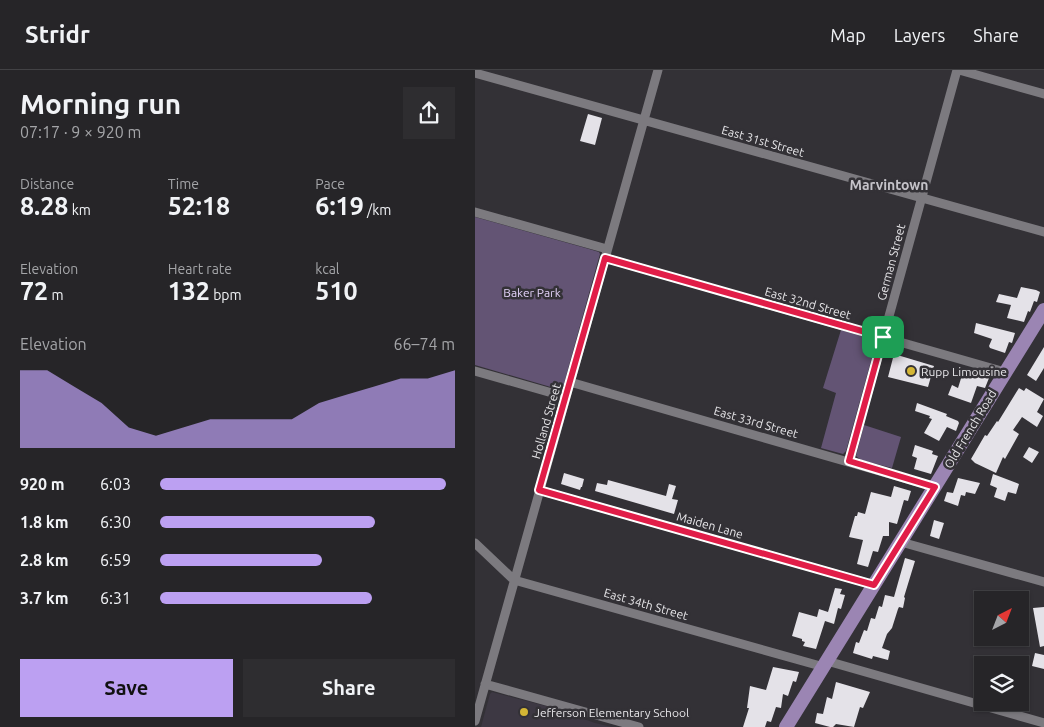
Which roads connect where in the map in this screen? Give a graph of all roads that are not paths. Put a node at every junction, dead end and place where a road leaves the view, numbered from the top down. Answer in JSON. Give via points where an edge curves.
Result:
{"nodes":[{"id":1,"x":657,"y":70,"type":"edge"},
{"id":2,"x":958,"y":70,"type":"edge"},
{"id":3,"x":475,"y":73,"type":"edge"},
{"id":4,"x":1044,"y":94,"type":"edge"},
{"id":5,"x":643,"y":121,"type":"junction"},
{"id":6,"x":921,"y":198,"type":"junction"},
{"id":7,"x":475,"y":212,"type":"edge"},
{"id":8,"x":1044,"y":232,"type":"edge"},
{"id":9,"x":606,"y":253,"type":"junction"},
{"id":10,"x":1044,"y":310,"type":"edge"},
{"id":11,"x":883,"y":337,"type":"junction"},
{"id":12,"x":475,"y":371,"type":"edge"},
{"id":13,"x":1005,"y":372,"type":"junction"},
{"id":14,"x":570,"y":382,"type":"junction"},
{"id":15,"x":566,"y":397,"type":"junction"},
{"id":16,"x":849,"y":461,"type":"junction"},
{"id":17,"x":935,"y":487,"type":"junction"},
{"id":18,"x":539,"y":490,"type":"junction"},
{"id":19,"x":901,"y":542,"type":"junction"},
{"id":20,"x":475,"y":543,"type":"edge"},
{"id":21,"x":514,"y":580,"type":"junction"},
{"id":22,"x":1044,"y":582,"type":"edge"},
{"id":23,"x":874,"y":585,"type":"junction"},
{"id":24,"x":825,"y":664,"type":"junction"},
{"id":25,"x":475,"y":684,"type":"edge"},
{"id":26,"x":484,"y":688,"type":"junction"},
{"id":27,"x":475,"y":721,"type":"edge"},
{"id":28,"x":1044,"y":723,"type":"edge"},
{"id":29,"x":639,"y":727,"type":"edge"},
{"id":30,"x":786,"y":727,"type":"edge"}],
"edges":[{"from":1,"to":5,"type":"street","name":"Holland Street"},
{"from":2,"to":4,"type":"street"},
{"from":2,"to":6,"type":"street","name":"German Street"},
{"from":3,"to":5,"type":"street","name":"East 31st Street"},
{"from":5,"to":6,"type":"street","name":"East 31st Street"},
{"from":5,"to":9,"type":"street","name":"Holland Street"},
{"from":6,"to":8,"type":"street","name":"East 31st Street"},
{"from":6,"to":11,"type":"street","name":"German Street"},
{"from":7,"to":9,"type":"street","name":"East 32nd Street"},
{"from":9,"to":11,"type":"street","name":"East 32nd Street"},
{"from":9,"to":14,"type":"street","name":"Holland Street"},
{"from":10,"to":13,"type":"main road","name":"Old French Road"},
{"from":11,"to":13,"type":"street","name":"East 32nd Street"},
{"from":11,"to":16,"type":"street","name":"German Street"},
{"from":12,"to":15,"type":"street"},
{"from":13,"to":17,"type":"main road","name":"Old French Road"},
{"from":14,"to":15,"type":"street","name":"Holland Street"},
{"from":14,"to":16,"type":"street","name":"East 33rd Street"},
{"from":15,"to":18,"type":"street","name":"Holland Street"},
{"from":16,"to":17,"type":"street","name":"East 33rd Street"},
{"from":17,"to":19,"type":"main road","name":"Old French Road"},
{"from":18,"to":21,"type":"street","name":"Holland Street"},
{"from":18,"to":23,"type":"street","name":"Maiden Lane"},
{"from":19,"to":22,"type":"street"},
{"from":19,"to":23,"type":"main road","name":"Old French Road"},
{"from":20,"to":21,"type":"street","name":"East 34th Street"},
{"from":21,"to":24,"type":"street","name":"East 34th Street"},
{"from":21,"to":26,"type":"street","name":"Holland Street"},
{"from":23,"to":24,"type":"main road","name":"Old French Road"},
{"from":24,"to":28,"type":"street","name":"East 34th Street"},
{"from":24,"to":30,"type":"main road","name":"Old French Road"},
{"from":25,"to":26,"type":"street"},
{"from":26,"to":27,"type":"street","name":"Holland Street"},
{"from":26,"to":29,"type":"street"}]}
